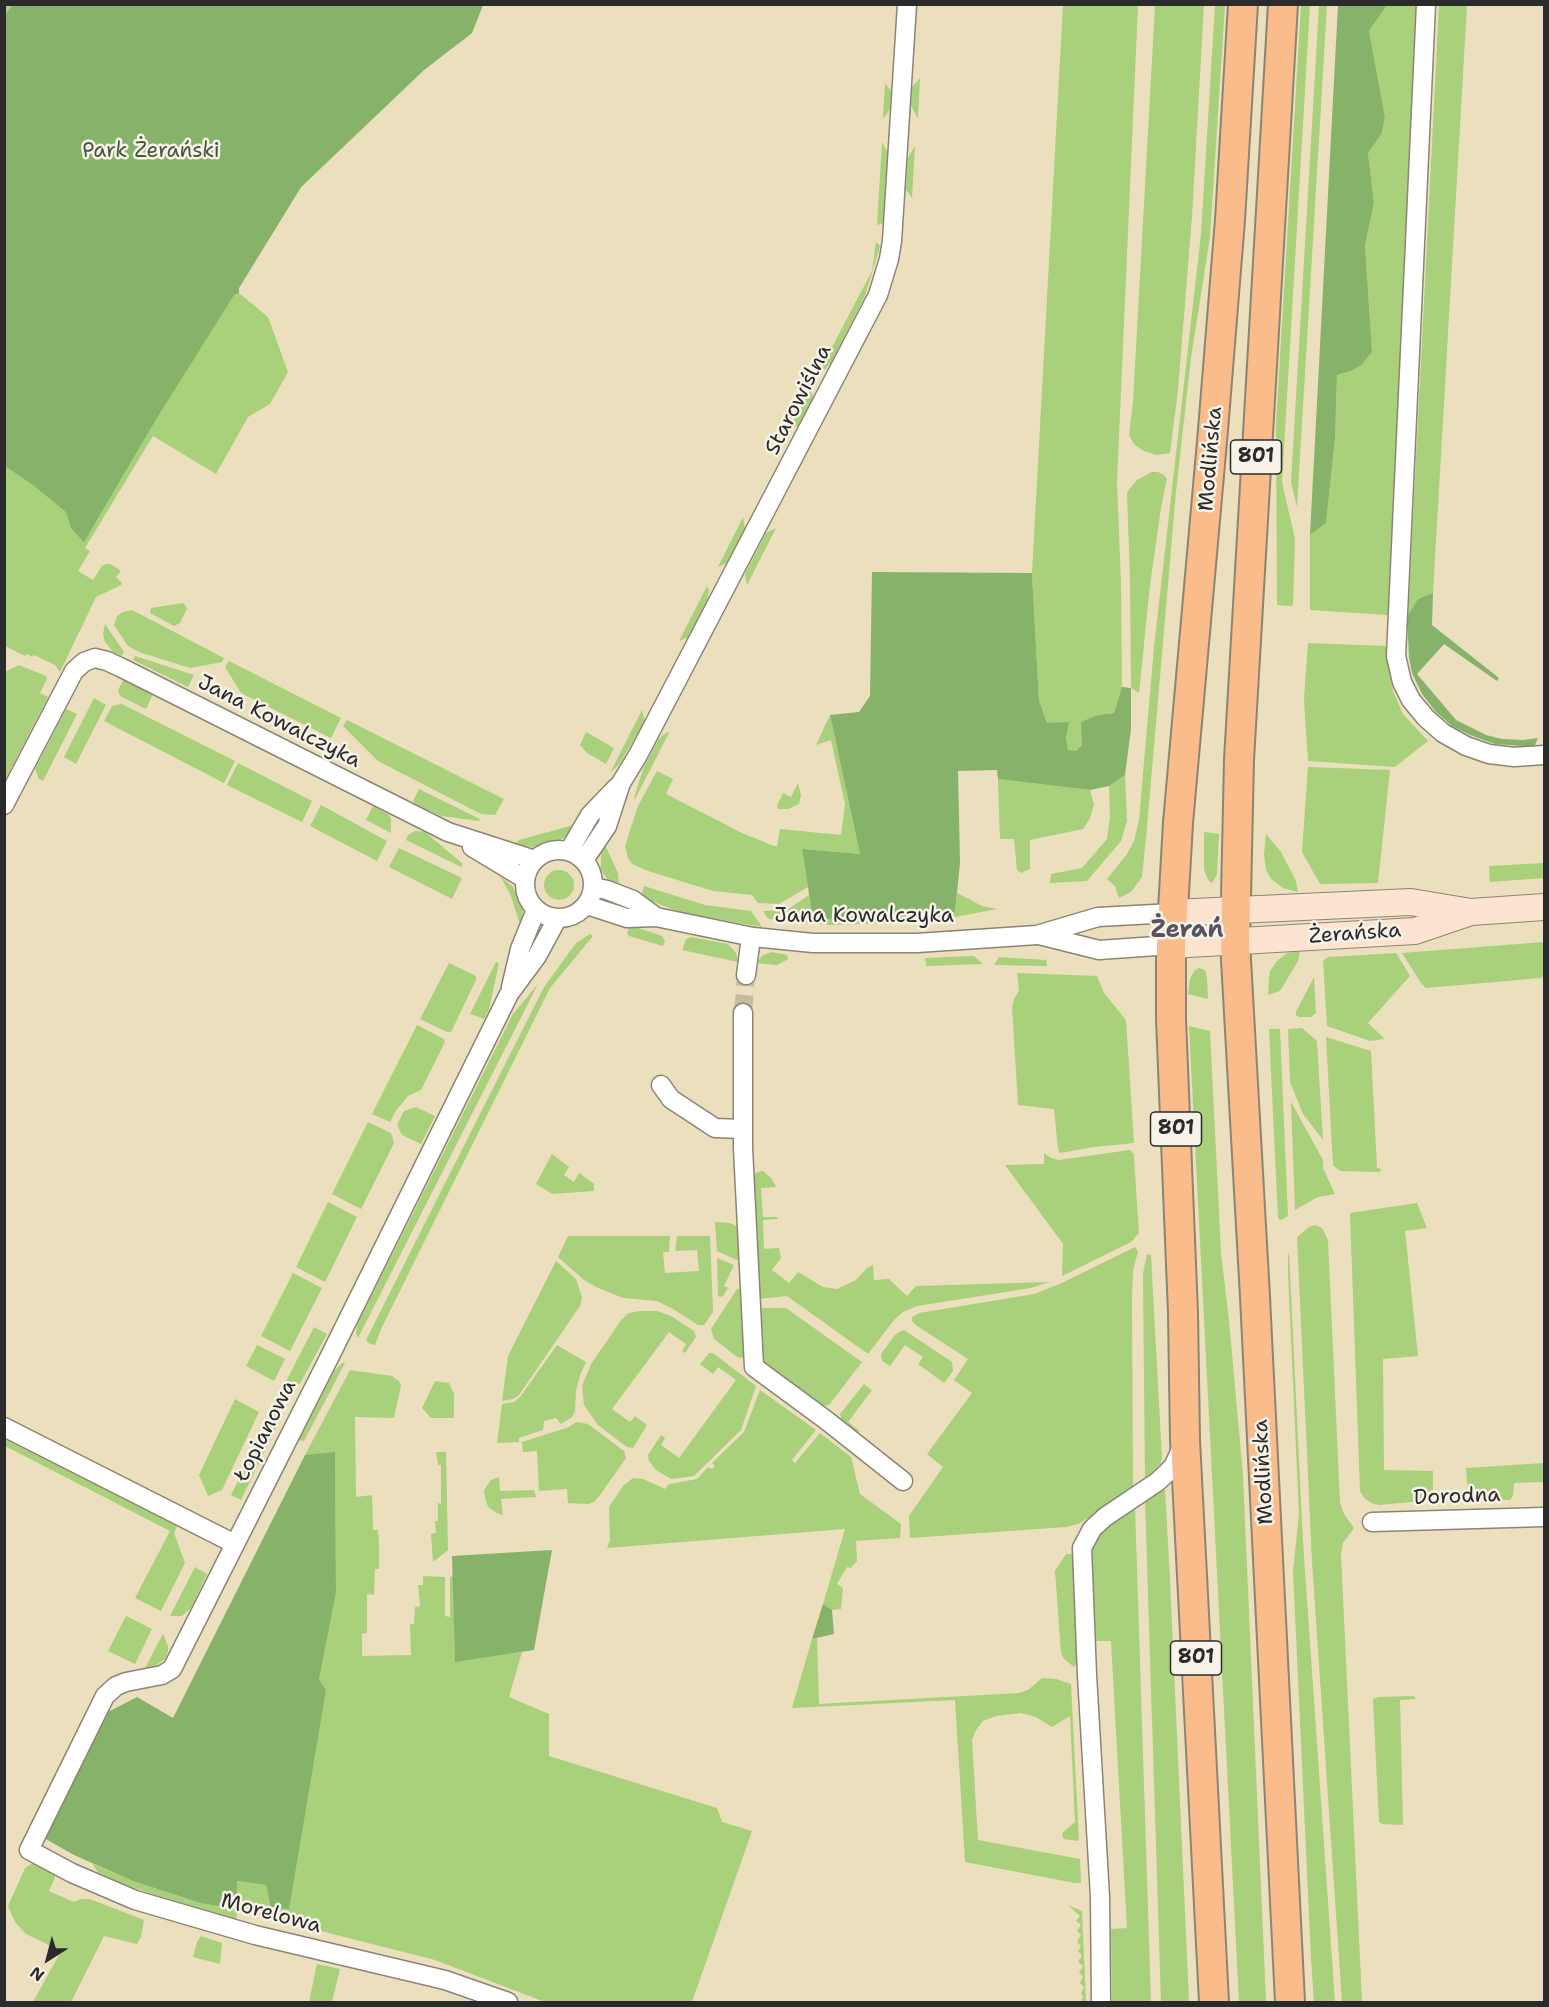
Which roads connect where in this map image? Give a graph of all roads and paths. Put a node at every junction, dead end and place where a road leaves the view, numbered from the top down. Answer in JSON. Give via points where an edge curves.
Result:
{"nodes":[{"id":1,"x":907,"y":4,"type":"edge"},
{"id":2,"x":1243,"y":4,"type":"edge"},
{"id":3,"x":1283,"y":4,"type":"edge"},
{"id":4,"x":1426,"y":4,"type":"edge"},
{"id":5,"x":1545,"y":755,"type":"edge"},
{"id":6,"x":4,"y":805,"type":"edge"},
{"id":7,"x":448,"y":832,"type":"junction"},
{"id":8,"x":576,"y":856,"type":"junction"},
{"id":9,"x":535,"y":860,"type":"junction"},
{"id":10,"x":525,"y":879,"type":"junction"},
{"id":11,"x":594,"y":887,"type":"junction"},
{"id":12,"x":587,"y":905,"type":"junction"},
{"id":13,"x":1545,"y":907,"type":"edge"},
{"id":14,"x":536,"y":910,"type":"junction"},
{"id":15,"x":1236,"y":910,"type":"junction"},
{"id":16,"x":1471,"y":912,"type":"junction"},
{"id":17,"x":1173,"y":913,"type":"junction"},
{"id":18,"x":656,"y":917,"type":"junction"},
{"id":19,"x":557,"y":919,"type":"junction"},
{"id":20,"x":1037,"y":935,"type":"junction"},
{"id":21,"x":751,"y":937,"type":"junction"},
{"id":22,"x":1235,"y":942,"type":"junction"},
{"id":23,"x":1172,"y":945,"type":"junction"},
{"id":24,"x":746,"y":975,"type":"tunnel mouth"},
{"id":25,"x":509,"y":994,"type":"junction"},
{"id":26,"x":743,"y":1013,"type":"tunnel mouth"},
{"id":27,"x":660,"y":1085,"type":"dead end"},
{"id":28,"x":743,"y":1129,"type":"junction"},
{"id":29,"x":4,"y":1427,"type":"edge"},
{"id":30,"x":1185,"y":1440,"type":"junction"},
{"id":31,"x":903,"y":1481,"type":"dead end"},
{"id":32,"x":1545,"y":1516,"type":"edge"},
{"id":33,"x":1372,"y":1522,"type":"dead end"},
{"id":34,"x":235,"y":1544,"type":"junction"},
{"id":35,"x":29,"y":1850,"type":"joint"},
{"id":36,"x":508,"y":2002,"type":"edge"},
{"id":37,"x":1101,"y":2002,"type":"edge"},
{"id":38,"x":1214,"y":2002,"type":"edge"},
{"id":39,"x":1290,"y":2002,"type":"edge"}],
"edges":[{"from":1,"to":8,"type":"street","name":"Starowiślna","via":[[892,241],[880,288],[638,754],[621,783],[590,815]]},
{"from":2,"to":17,"type":"main road","name":"Modlińska","number":"801","via":[[1214,430]]},
{"from":3,"to":15,"type":"main road","name":"Modlińska","number":"801","via":[[1239,760]]},
{"from":4,"to":5,"type":"street","via":[[1396,656],[1411,700],[1443,733],[1489,754]]},
{"from":6,"to":7,"type":"street","name":"Jana Kowalczyka","via":[[78,666],[101,659]]},
{"from":7,"to":9,"type":"street","name":"Jana Kowalczyka"},
{"from":7,"to":10,"type":"street","name":"Jana Kowalczyka"},
{"from":8,"to":9,"type":"street","via":[[556,850]]},
{"from":8,"to":11,"type":"street","via":[[593,877]]},
{"from":9,"to":10,"type":"street"},
{"from":10,"to":14,"type":"street","via":[[525,891]]},
{"from":11,"to":12,"type":"street"},
{"from":11,"to":18,"type":"street","name":"Jana Kowalczyka","via":[[633,900]]},
{"from":12,"to":18,"type":"street","name":"Jana Kowalczyka","via":[[627,918]]},
{"from":12,"to":19,"type":"street","via":[[579,913]]},
{"from":13,"to":16,"type":"street","name":"Żerańska"},
{"from":14,"to":19,"type":"street"},
{"from":14,"to":25,"type":"street","name":"Łopianowa","via":[[520,949]]},
{"from":15,"to":16,"type":"street","name":"Żerańska","via":[[1411,902]]},
{"from":15,"to":17,"type":"street"},
{"from":15,"to":22,"type":"main road","name":"Modlińska","number":"801"},
{"from":16,"to":22,"type":"street","name":"Żerańska","via":[[1415,931]]},
{"from":17,"to":20,"type":"street","name":"Jana Kowalczyka","via":[[1098,917]]},
{"from":17,"to":23,"type":"main road","name":"Modlińska","number":"801"},
{"from":18,"to":21,"type":"street","name":"Jana Kowalczyka"},
{"from":19,"to":25,"type":"street","name":"Łopianowa","via":[[537,956]]},
{"from":20,"to":21,"type":"street","name":"Jana Kowalczyka","via":[[905,943],[813,943]]},
{"from":20,"to":23,"type":"street","name":"Jana Kowalczyka","via":[[1099,950]]},
{"from":21,"to":24,"type":"street"},
{"from":22,"to":23,"type":"street"},
{"from":22,"to":39,"type":"main road","name":"Modlińska","number":"801"},
{"from":23,"to":30,"type":"main road","name":"Modlińska","number":"801"},
{"from":25,"to":34,"type":"street","name":"Łopianowa"},
{"from":26,"to":28,"type":"street"},
{"from":27,"to":28,"type":"street","via":[[670,1099],[715,1128]]},
{"from":28,"to":31,"type":"street","via":[[754,1367]]},
{"from":29,"to":34,"type":"street"},
{"from":30,"to":37,"type":"street","via":[[1167,1473],[1105,1517],[1086,1538],[1082,1555]]},
{"from":30,"to":38,"type":"main road","name":"Modlińska","number":"801"},
{"from":32,"to":33,"type":"street","name":"Dorodna"},
{"from":34,"to":35,"type":"street","name":"Łopianowa","via":[[172,1669],[116,1686],[105,1696]]},
{"from":35,"to":36,"type":"street","name":"Morelowa","via":[[135,1900],[255,1935],[445,1980]]}]}
